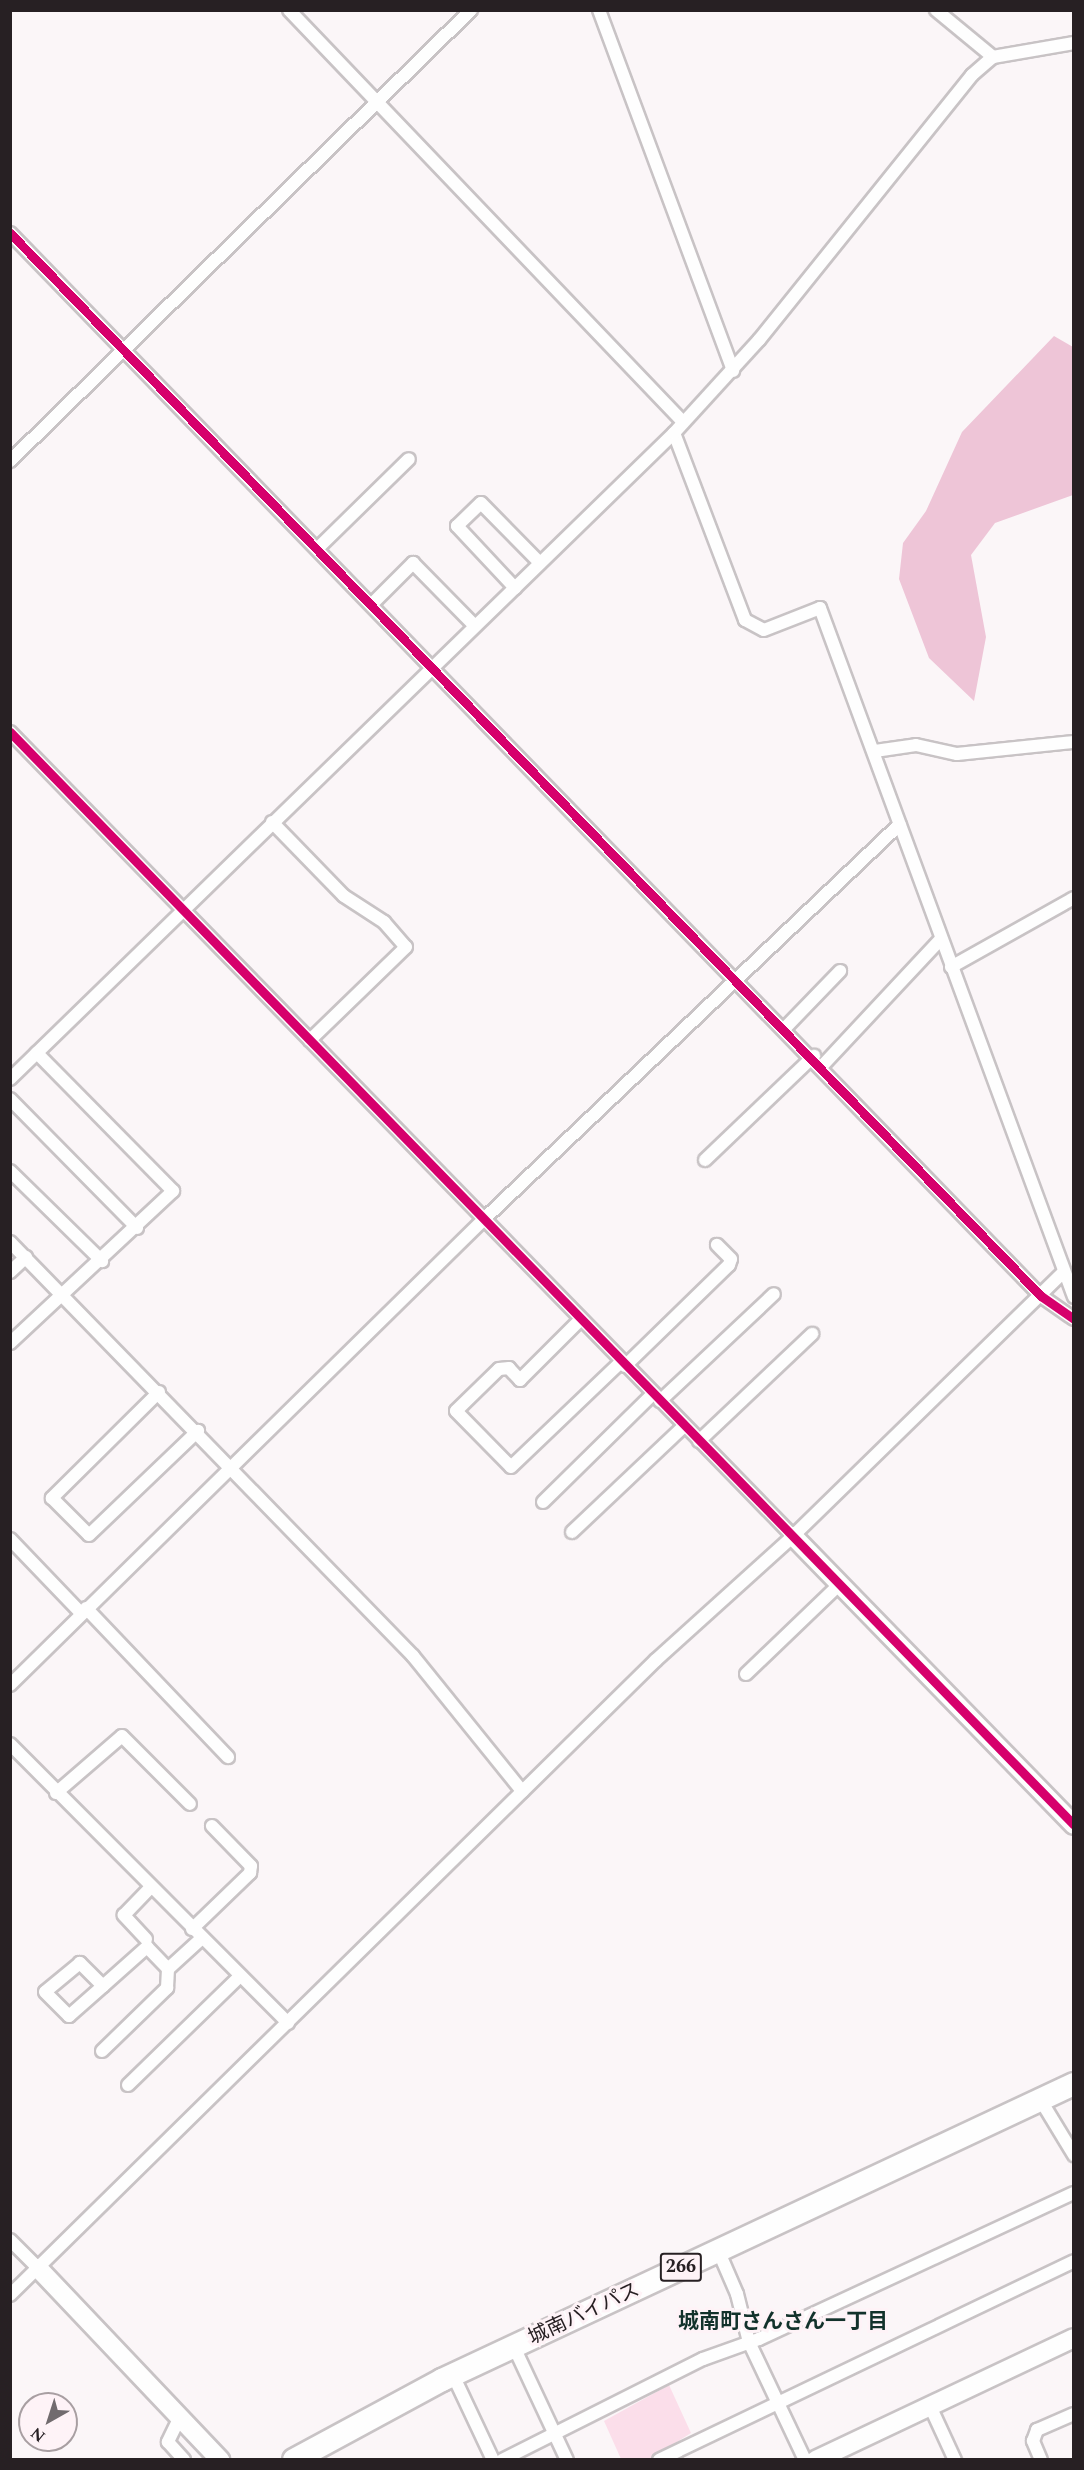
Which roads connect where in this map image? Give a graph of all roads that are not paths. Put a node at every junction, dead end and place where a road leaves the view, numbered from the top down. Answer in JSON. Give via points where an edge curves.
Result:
{"nodes":[{"id":1,"x":289,"y":10,"type":"edge"},
{"id":2,"x":471,"y":10,"type":"edge"},
{"id":3,"x":599,"y":10,"type":"edge"},
{"id":4,"x":936,"y":10,"type":"edge"},
{"id":5,"x":1074,"y":43,"type":"edge"},
{"id":6,"x":993,"y":57,"type":"junction"},
{"id":7,"x":380,"y":102,"type":"junction"},
{"id":8,"x":10,"y":232,"type":"edge"},
{"id":9,"x":124,"y":351,"type":"junction"},
{"id":10,"x":733,"y":371,"type":"junction"},
{"id":11,"x":683,"y":422,"type":"junction"},
{"id":12,"x":674,"y":433,"type":"junction"},
{"id":13,"x":409,"y":459,"type":"dead end"},
{"id":14,"x":10,"y":460,"type":"edge"},
{"id":15,"x":318,"y":548,"type":"junction"},
{"id":16,"x":540,"y":563,"type":"junction"},
{"id":17,"x":515,"y":588,"type":"junction"},
{"id":18,"x":373,"y":603,"type":"junction"},
{"id":19,"x":475,"y":626,"type":"junction"},
{"id":20,"x":434,"y":665,"type":"junction"},
{"id":21,"x":10,"y":732,"type":"edge"},
{"id":22,"x":1074,"y":742,"type":"edge"},
{"id":23,"x":875,"y":751,"type":"junction"},
{"id":24,"x":272,"y":822,"type":"junction"},
{"id":25,"x":900,"y":824,"type":"junction"},
{"id":26,"x":1074,"y":898,"type":"edge"},
{"id":27,"x":186,"y":907,"type":"junction"},
{"id":28,"x":941,"y":939,"type":"junction"},
{"id":29,"x":951,"y":967,"type":"junction"},
{"id":30,"x":840,"y":970,"type":"dead end"},
{"id":31,"x":737,"y":978,"type":"junction"},
{"id":32,"x":786,"y":1028,"type":"junction"},
{"id":33,"x":310,"y":1040,"type":"junction"},
{"id":34,"x":37,"y":1053,"type":"junction"},
{"id":35,"x":819,"y":1061,"type":"junction"},
{"id":36,"x":10,"y":1079,"type":"edge"},
{"id":37,"x":10,"y":1099,"type":"edge"},
{"id":38,"x":705,"y":1160,"type":"dead end"},
{"id":39,"x":10,"y":1171,"type":"edge"},
{"id":40,"x":482,"y":1221,"type":"junction"},
{"id":41,"x":137,"y":1228,"type":"junction"},
{"id":42,"x":10,"y":1242,"type":"edge"},
{"id":43,"x":717,"y":1245,"type":"dead end"},
{"id":44,"x":26,"y":1257,"type":"junction"},
{"id":45,"x":102,"y":1261,"type":"junction"},
{"id":46,"x":10,"y":1272,"type":"edge"},
{"id":47,"x":1064,"y":1272,"type":"junction"},
{"id":48,"x":774,"y":1294,"type":"dead end"},
{"id":49,"x":1073,"y":1294,"type":"edge"},
{"id":50,"x":64,"y":1296,"type":"junction"},
{"id":51,"x":1041,"y":1296,"type":"junction"},
{"id":52,"x":1074,"y":1319,"type":"edge"},
{"id":53,"x":580,"y":1320,"type":"junction"},
{"id":54,"x":812,"y":1334,"type":"dead end"},
{"id":55,"x":10,"y":1343,"type":"edge"},
{"id":56,"x":623,"y":1364,"type":"junction"},
{"id":57,"x":159,"y":1392,"type":"junction"},
{"id":58,"x":657,"y":1398,"type":"junction"},
{"id":59,"x":684,"y":1426,"type":"junction"},
{"id":60,"x":198,"y":1431,"type":"junction"},
{"id":61,"x":699,"y":1441,"type":"junction"},
{"id":62,"x":233,"y":1467,"type":"junction"},
{"id":63,"x":543,"y":1502,"type":"dead end"},
{"id":64,"x":572,"y":1532,"type":"dead end"},
{"id":65,"x":793,"y":1536,"type":"junction"},
{"id":66,"x":10,"y":1539,"type":"edge"},
{"id":67,"x":840,"y":1584,"type":"junction"},
{"id":68,"x":83,"y":1611,"type":"junction"},
{"id":69,"x":746,"y":1674,"type":"dead end"},
{"id":70,"x":10,"y":1685,"type":"edge"},
{"id":71,"x":10,"y":1744,"type":"edge"},
{"id":72,"x":228,"y":1757,"type":"dead end"},
{"id":73,"x":522,"y":1791,"type":"junction"},
{"id":74,"x":56,"y":1792,"type":"junction"},
{"id":75,"x":190,"y":1804,"type":"dead end"},
{"id":76,"x":1074,"y":1825,"type":"edge"},
{"id":77,"x":212,"y":1826,"type":"dead end"},
{"id":78,"x":151,"y":1887,"type":"junction"},
{"id":79,"x":192,"y":1929,"type":"junction"},
{"id":80,"x":202,"y":1938,"type":"junction"},
{"id":81,"x":146,"y":1939,"type":"dead end"},
{"id":82,"x":168,"y":1969,"type":"junction"},
{"id":83,"x":240,"y":1976,"type":"junction"},
{"id":84,"x":103,"y":1986,"type":"junction"},
{"id":85,"x":288,"y":2023,"type":"junction"},
{"id":86,"x":102,"y":2051,"type":"dead end"},
{"id":87,"x":1074,"y":2084,"type":"edge"},
{"id":88,"x":128,"y":2085,"type":"dead end"},
{"id":89,"x":1041,"y":2098,"type":"junction"},
{"id":90,"x":1074,"y":2155,"type":"edge"},
{"id":91,"x":1074,"y":2193,"type":"edge"},
{"id":92,"x":10,"y":2240,"type":"edge"},
{"id":93,"x":718,"y":2250,"type":"junction"},
{"id":94,"x":1074,"y":2261,"type":"edge"},
{"id":95,"x":38,"y":2268,"type":"junction"},
{"id":96,"x":10,"y":2295,"type":"edge"},
{"id":97,"x":1074,"y":2338,"type":"edge"},
{"id":98,"x":749,"y":2342,"type":"junction"},
{"id":99,"x":514,"y":2347,"type":"junction"},
{"id":100,"x":453,"y":2375,"type":"junction"},
{"id":101,"x":778,"y":2402,"type":"junction"},
{"id":102,"x":930,"y":2406,"type":"junction"},
{"id":103,"x":1073,"y":2415,"type":"edge"},
{"id":104,"x":180,"y":2417,"type":"junction"},
{"id":105,"x":555,"y":2435,"type":"junction"},
{"id":106,"x":510,"y":2458,"type":"edge"},
{"id":107,"x":184,"y":2460,"type":"edge"},
{"id":108,"x":220,"y":2460,"type":"edge"},
{"id":109,"x":294,"y":2460,"type":"edge"},
{"id":110,"x":493,"y":2460,"type":"edge"},
{"id":111,"x":567,"y":2460,"type":"edge"},
{"id":112,"x":659,"y":2460,"type":"edge"},
{"id":113,"x":805,"y":2460,"type":"edge"},
{"id":114,"x":816,"y":2460,"type":"edge"},
{"id":115,"x":955,"y":2460,"type":"edge"},
{"id":116,"x":1041,"y":2460,"type":"edge"}],
"edges":[{"from":1,"to":7,"type":"street"},
{"from":2,"to":7,"type":"street"},
{"from":3,"to":10,"type":"street"},
{"from":4,"to":6,"type":"street"},
{"from":5,"to":6,"type":"street"},
{"from":6,"to":10,"type":"street","via":[[918,138]]},
{"from":7,"to":9,"type":"street"},
{"from":7,"to":11,"type":"street"},
{"from":8,"to":9,"type":"street"},
{"from":9,"to":14,"type":"street"},
{"from":9,"to":15,"type":"street"},
{"from":10,"to":11,"type":"street"},
{"from":11,"to":12,"type":"street"},
{"from":12,"to":16,"type":"street"},
{"from":12,"to":23,"type":"street","via":[[745,620],[764,630],[820,608]]},
{"from":13,"to":15,"type":"street"},
{"from":15,"to":18,"type":"street"},
{"from":16,"to":17,"type":"street"},
{"from":16,"to":17,"type":"street","via":[[481,503],[457,526]]},
{"from":17,"to":19,"type":"street"},
{"from":18,"to":19,"type":"street","via":[[413,563]]},
{"from":18,"to":20,"type":"street"},
{"from":19,"to":20,"type":"street"},
{"from":20,"to":24,"type":"street"},
{"from":20,"to":31,"type":"street"},
{"from":21,"to":27,"type":"street"},
{"from":22,"to":23,"type":"street","via":[[957,754],[916,745]]},
{"from":23,"to":25,"type":"street"},
{"from":24,"to":27,"type":"street"},
{"from":24,"to":33,"type":"street","via":[[344,896],[384,922],[406,947]]},
{"from":25,"to":28,"type":"street"},
{"from":25,"to":31,"type":"street"},
{"from":26,"to":29,"type":"street"},
{"from":27,"to":33,"type":"street"},
{"from":27,"to":34,"type":"street"},
{"from":28,"to":29,"type":"street"},
{"from":28,"to":35,"type":"street"},
{"from":29,"to":47,"type":"street"},
{"from":30,"to":32,"type":"street"},
{"from":31,"to":32,"type":"street"},
{"from":31,"to":40,"type":"street"},
{"from":32,"to":35,"type":"street"},
{"from":33,"to":40,"type":"street"},
{"from":34,"to":36,"type":"street"},
{"from":34,"to":41,"type":"street","via":[[173,1191]]},
{"from":35,"to":38,"type":"street"},
{"from":35,"to":51,"type":"street"},
{"from":37,"to":41,"type":"street"},
{"from":39,"to":45,"type":"street"},
{"from":40,"to":53,"type":"street"},
{"from":40,"to":62,"type":"street"},
{"from":41,"to":45,"type":"street"},
{"from":42,"to":44,"type":"street"},
{"from":43,"to":56,"type":"street","via":[[731,1259],[729,1265]]},
{"from":44,"to":46,"type":"street"},
{"from":44,"to":50,"type":"street"},
{"from":45,"to":50,"type":"street"},
{"from":47,"to":49,"type":"street"},
{"from":47,"to":51,"type":"street"},
{"from":48,"to":58,"type":"street"},
{"from":50,"to":55,"type":"street"},
{"from":50,"to":57,"type":"street"},
{"from":51,"to":52,"type":"street"},
{"from":51,"to":65,"type":"street"},
{"from":53,"to":56,"type":"street"},
{"from":53,"to":56,"type":"street","via":[[520,1380],[509,1368],[499,1369],[456,1411],[511,1467]]},
{"from":54,"to":61,"type":"street"},
{"from":56,"to":58,"type":"street"},
{"from":57,"to":60,"type":"street"},
{"from":57,"to":60,"type":"street","via":[[52,1498],[89,1535]]},
{"from":58,"to":59,"type":"street"},
{"from":58,"to":63,"type":"street"},
{"from":59,"to":61,"type":"street"},
{"from":59,"to":64,"type":"street"},
{"from":60,"to":62,"type":"street"},
{"from":61,"to":65,"type":"street"},
{"from":62,"to":68,"type":"street"},
{"from":62,"to":73,"type":"street","via":[[413,1656]]},
{"from":65,"to":67,"type":"street"},
{"from":65,"to":73,"type":"street"},
{"from":66,"to":68,"type":"street"},
{"from":67,"to":69,"type":"street"},
{"from":67,"to":76,"type":"street"},
{"from":68,"to":70,"type":"street"},
{"from":68,"to":72,"type":"street"},
{"from":71,"to":74,"type":"street"},
{"from":73,"to":85,"type":"street"},
{"from":74,"to":75,"type":"street","via":[[122,1736]]},
{"from":74,"to":78,"type":"street"},
{"from":77,"to":79,"type":"street","via":[[252,1866],[250,1873]]},
{"from":78,"to":79,"type":"street"},
{"from":78,"to":81,"type":"street","via":[[124,1915]]},
{"from":79,"to":80,"type":"street"},
{"from":80,"to":82,"type":"street"},
{"from":80,"to":83,"type":"street"},
{"from":82,"to":84,"type":"street","via":[[147,1947]]},
{"from":82,"to":86,"type":"street","via":[[167,1989]]},
{"from":83,"to":85,"type":"street"},
{"from":83,"to":88,"type":"street"},
{"from":84,"to":84,"type":"street","via":[[69,2016],[45,1992],[80,1963]]},
{"from":85,"to":95,"type":"street"},
{"from":87,"to":89,"type":"highway","name":"城南バイパス","number":"266"},
{"from":89,"to":90,"type":"street"},
{"from":89,"to":93,"type":"highway","name":"城南バイパス","number":"266"},
{"from":91,"to":98,"type":"street"},
{"from":92,"to":95,"type":"street"},
{"from":93,"to":98,"type":"street","via":[[738,2294]]},
{"from":93,"to":99,"type":"highway","name":"城南バイパス","number":"266"},
{"from":94,"to":101,"type":"street"},
{"from":95,"to":96,"type":"street"},
{"from":95,"to":104,"type":"street"},
{"from":97,"to":102,"type":"street"},
{"from":98,"to":101,"type":"street"},
{"from":98,"to":105,"type":"street","via":[[703,2359]]},
{"from":99,"to":100,"type":"highway","name":"城南バイパス","number":"266"},
{"from":99,"to":105,"type":"street"},
{"from":100,"to":109,"type":"highway","name":"城南バイパス","number":"266"},
{"from":100,"to":110,"type":"street"},
{"from":101,"to":112,"type":"street"},
{"from":101,"to":113,"type":"street"},
{"from":102,"to":114,"type":"street"},
{"from":102,"to":115,"type":"street"},
{"from":103,"to":116,"type":"street","via":[[1037,2430],[1033,2441]]},
{"from":104,"to":107,"type":"street","via":[[168,2442]]},
{"from":104,"to":108,"type":"street"},
{"from":105,"to":106,"type":"street"},
{"from":105,"to":111,"type":"street"}]}
